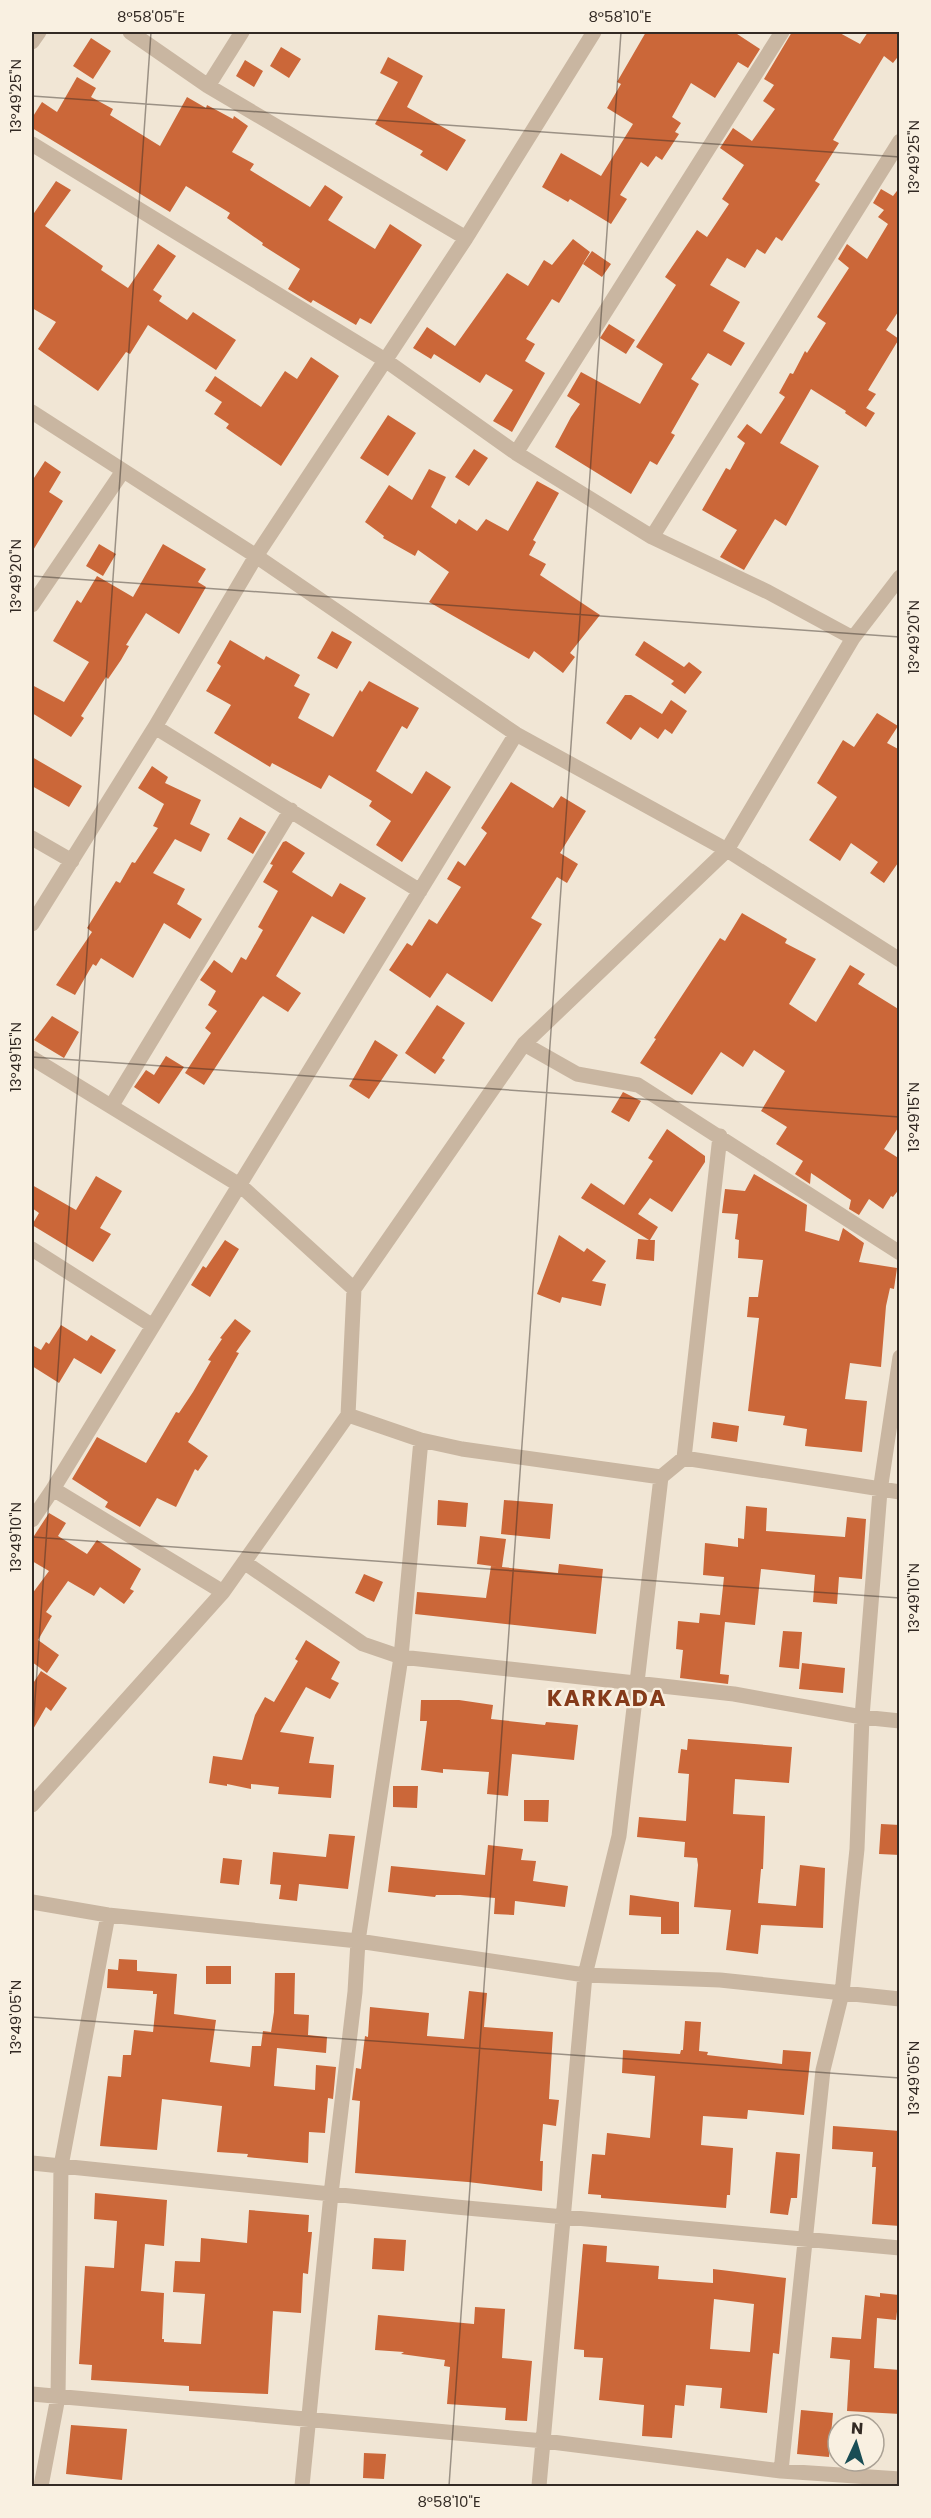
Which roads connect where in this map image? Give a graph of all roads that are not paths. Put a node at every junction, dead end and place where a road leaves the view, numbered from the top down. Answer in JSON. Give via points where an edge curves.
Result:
{"nodes":[{"id":1,"x":39,"y":32,"type":"edge"},
{"id":2,"x":130,"y":32,"type":"edge"},
{"id":3,"x":242,"y":32,"type":"edge"},
{"id":4,"x":594,"y":32,"type":"edge"},
{"id":5,"x":783,"y":32,"type":"edge"},
{"id":6,"x":32,"y":42,"type":"edge"},
{"id":7,"x":208,"y":86,"type":"junction"},
{"id":8,"x":900,"y":141,"type":"edge"},
{"id":9,"x":32,"y":144,"type":"edge"},
{"id":10,"x":466,"y":238,"type":"junction"},
{"id":11,"x":385,"y":360,"type":"junction"},
{"id":12,"x":32,"y":412,"type":"edge"},
{"id":13,"x":516,"y":453,"type":"junction"},
{"id":14,"x":123,"y":471,"type":"junction"},
{"id":15,"x":652,"y":537,"type":"junction"},
{"id":16,"x":256,"y":556,"type":"junction"},
{"id":17,"x":899,"y":577,"type":"edge"},
{"id":18,"x":32,"y":605,"type":"edge"},
{"id":19,"x":853,"y":638,"type":"junction"},
{"id":20,"x":155,"y":727,"type":"junction"},
{"id":21,"x":516,"y":734,"type":"junction"},
{"id":22,"x":291,"y":810,"type":"junction"},
{"id":23,"x":32,"y":838,"type":"edge"},
{"id":24,"x":727,"y":850,"type":"junction"},
{"id":25,"x":72,"y":861,"type":"junction"},
{"id":26,"x":420,"y":891,"type":"junction"},
{"id":27,"x":32,"y":924,"type":"edge"},
{"id":28,"x":900,"y":960,"type":"edge"},
{"id":29,"x":524,"y":1044,"type":"junction"},
{"id":30,"x":32,"y":1058,"type":"edge"},
{"id":31,"x":112,"y":1105,"type":"junction"},
{"id":32,"x":720,"y":1136,"type":"junction"},
{"id":33,"x":241,"y":1186,"type":"junction"},
{"id":34,"x":32,"y":1249,"type":"edge"},
{"id":35,"x":900,"y":1253,"type":"edge"},
{"id":36,"x":354,"y":1289,"type":"junction"},
{"id":37,"x":153,"y":1326,"type":"junction"},
{"id":38,"x":900,"y":1357,"type":"edge"},
{"id":39,"x":348,"y":1415,"type":"junction"},
{"id":40,"x":421,"y":1440,"type":"junction"},
{"id":41,"x":684,"y":1458,"type":"junction"},
{"id":42,"x":661,"y":1477,"type":"junction"},
{"id":43,"x":53,"y":1489,"type":"junction"},
{"id":44,"x":880,"y":1491,"type":"junction"},
{"id":45,"x":900,"y":1492,"type":"edge"},
{"id":46,"x":32,"y":1520,"type":"edge"},
{"id":47,"x":244,"y":1562,"type":"junction"},
{"id":48,"x":223,"y":1592,"type":"junction"},
{"id":49,"x":401,"y":1657,"type":"junction"},
{"id":50,"x":636,"y":1684,"type":"junction"},
{"id":51,"x":862,"y":1717,"type":"junction"},
{"id":52,"x":900,"y":1721,"type":"edge"},
{"id":53,"x":32,"y":1805,"type":"edge"},
{"id":54,"x":32,"y":1902,"type":"edge"},
{"id":55,"x":108,"y":1915,"type":"junction"},
{"id":56,"x":358,"y":1941,"type":"junction"},
{"id":57,"x":585,"y":1975,"type":"junction"},
{"id":58,"x":842,"y":1992,"type":"junction"},
{"id":59,"x":900,"y":1999,"type":"edge"},
{"id":60,"x":32,"y":2163,"type":"edge"},
{"id":61,"x":61,"y":2166,"type":"junction"},
{"id":62,"x":331,"y":2194,"type":"junction"},
{"id":63,"x":564,"y":2216,"type":"junction"},
{"id":64,"x":806,"y":2239,"type":"junction"},
{"id":65,"x":900,"y":2248,"type":"edge"},
{"id":66,"x":32,"y":2394,"type":"edge"},
{"id":67,"x":58,"y":2397,"type":"junction"},
{"id":68,"x":309,"y":2421,"type":"junction"},
{"id":69,"x":543,"y":2440,"type":"junction"},
{"id":70,"x":781,"y":2471,"type":"junction"},
{"id":71,"x":900,"y":2479,"type":"edge"},
{"id":72,"x":41,"y":2487,"type":"edge"},
{"id":73,"x":302,"y":2487,"type":"edge"},
{"id":74,"x":539,"y":2487,"type":"edge"}],
"edges":[{"from":1,"to":6,"type":"street"},
{"from":2,"to":7,"type":"street"},
{"from":3,"to":7,"type":"street"},
{"from":4,"to":10,"type":"street"},
{"from":5,"to":13,"type":"street"},
{"from":7,"to":10,"type":"street"},
{"from":8,"to":15,"type":"street"},
{"from":9,"to":11,"type":"street"},
{"from":10,"to":11,"type":"street"},
{"from":11,"to":13,"type":"street"},
{"from":11,"to":16,"type":"street"},
{"from":12,"to":14,"type":"street"},
{"from":13,"to":15,"type":"street"},
{"from":14,"to":16,"type":"street"},
{"from":14,"to":18,"type":"street"},
{"from":15,"to":19,"type":"street"},
{"from":16,"to":20,"type":"street"},
{"from":16,"to":21,"type":"street"},
{"from":17,"to":19,"type":"street"},
{"from":19,"to":24,"type":"street"},
{"from":20,"to":22,"type":"street"},
{"from":20,"to":25,"type":"street"},
{"from":21,"to":24,"type":"street"},
{"from":21,"to":26,"type":"street"},
{"from":22,"to":26,"type":"street"},
{"from":22,"to":31,"type":"street"},
{"from":23,"to":25,"type":"street"},
{"from":24,"to":28,"type":"street"},
{"from":24,"to":29,"type":"street"},
{"from":25,"to":27,"type":"street"},
{"from":26,"to":33,"type":"street"},
{"from":29,"to":32,"type":"street","via":[[577,1074],[638,1085]]},
{"from":29,"to":36,"type":"street"},
{"from":30,"to":31,"type":"street"},
{"from":31,"to":33,"type":"street"},
{"from":32,"to":35,"type":"street"},
{"from":32,"to":41,"type":"street"},
{"from":33,"to":36,"type":"street"},
{"from":33,"to":37,"type":"street"},
{"from":34,"to":37,"type":"street"},
{"from":36,"to":39,"type":"street"},
{"from":37,"to":43,"type":"street"},
{"from":38,"to":44,"type":"street"},
{"from":39,"to":40,"type":"street"},
{"from":39,"to":47,"type":"street"},
{"from":40,"to":42,"type":"street"},
{"from":40,"to":49,"type":"street"},
{"from":41,"to":42,"type":"street"},
{"from":41,"to":44,"type":"street"},
{"from":42,"to":50,"type":"street"},
{"from":43,"to":46,"type":"street"},
{"from":43,"to":48,"type":"street"},
{"from":44,"to":45,"type":"street"},
{"from":44,"to":51,"type":"street"},
{"from":47,"to":48,"type":"street"},
{"from":47,"to":49,"type":"street","via":[[363,1644]]},
{"from":48,"to":53,"type":"street"},
{"from":49,"to":50,"type":"street"},
{"from":49,"to":56,"type":"street"},
{"from":50,"to":51,"type":"street","via":[[734,1695]]},
{"from":50,"to":57,"type":"street","via":[[619,1836]]},
{"from":51,"to":52,"type":"street"},
{"from":51,"to":58,"type":"street","via":[[857,1849]]},
{"from":54,"to":55,"type":"street"},
{"from":55,"to":56,"type":"street"},
{"from":55,"to":61,"type":"street"},
{"from":56,"to":57,"type":"street"},
{"from":56,"to":62,"type":"street"},
{"from":57,"to":58,"type":"street","via":[[720,1980]]},
{"from":57,"to":63,"type":"street"},
{"from":58,"to":59,"type":"street"},
{"from":58,"to":64,"type":"street","via":[[822,2070]]},
{"from":60,"to":61,"type":"street"},
{"from":61,"to":62,"type":"street"},
{"from":61,"to":67,"type":"street"},
{"from":62,"to":63,"type":"street"},
{"from":62,"to":68,"type":"street"},
{"from":63,"to":64,"type":"street"},
{"from":63,"to":69,"type":"street"},
{"from":64,"to":65,"type":"street"},
{"from":64,"to":70,"type":"street"},
{"from":66,"to":67,"type":"street"},
{"from":67,"to":68,"type":"street"},
{"from":67,"to":72,"type":"street"},
{"from":68,"to":69,"type":"street"},
{"from":68,"to":73,"type":"street"},
{"from":69,"to":70,"type":"street"},
{"from":69,"to":74,"type":"street"},
{"from":70,"to":71,"type":"street"}]}
